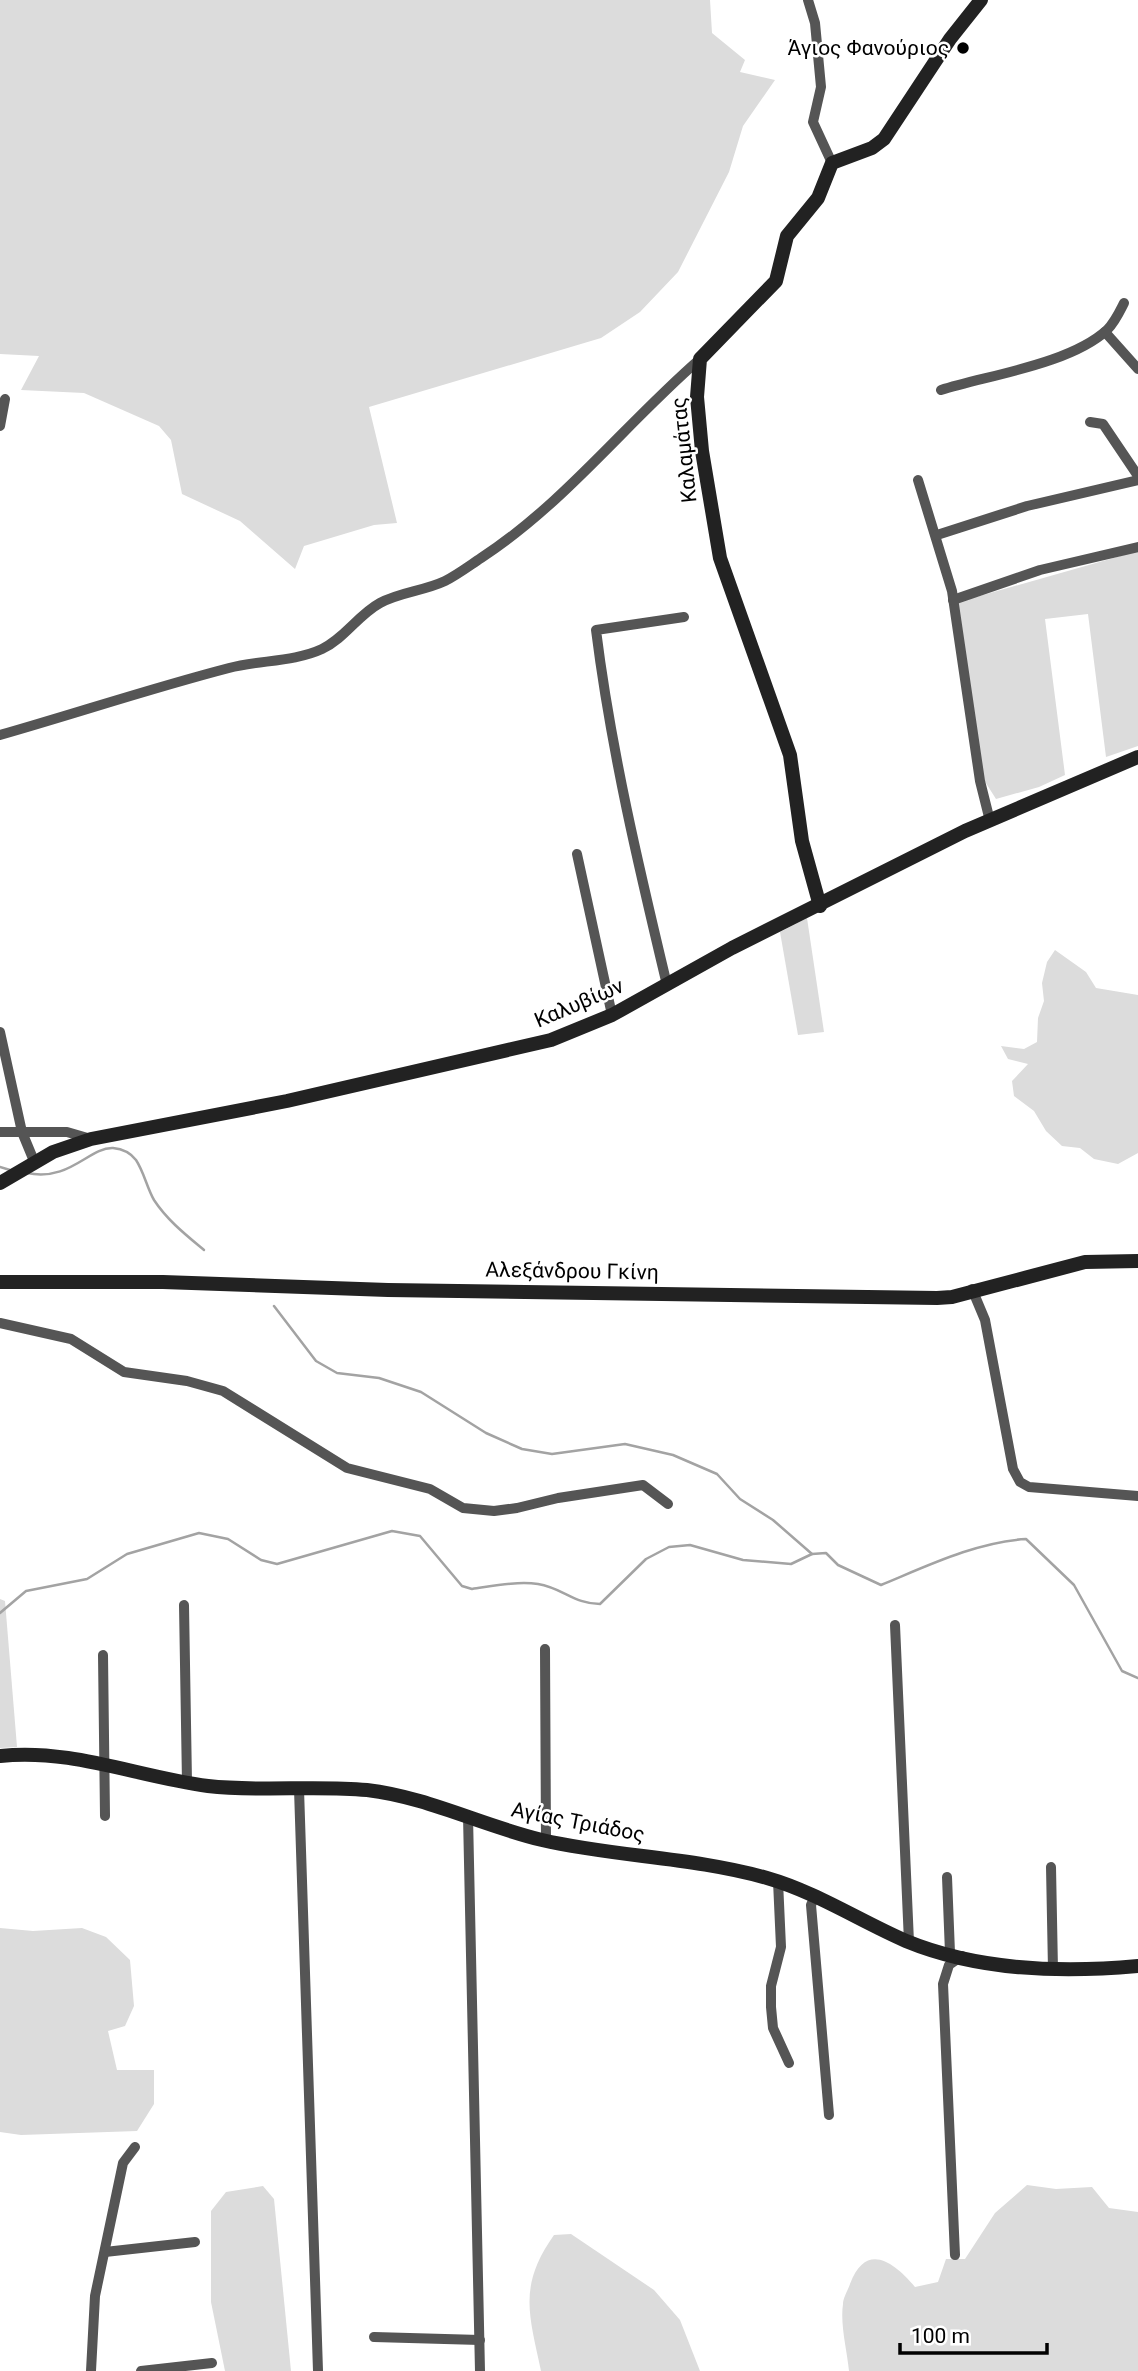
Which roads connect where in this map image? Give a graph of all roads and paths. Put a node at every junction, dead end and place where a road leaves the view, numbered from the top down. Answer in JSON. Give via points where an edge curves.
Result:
{"nodes":[{"id":1,"x":808,"y":0,"type":"edge"},
{"id":2,"x":981,"y":0,"type":"edge"},
{"id":3,"x":831,"y":163,"type":"junction"},
{"id":4,"x":1124,"y":303,"type":"dead end"},
{"id":5,"x":1105,"y":332,"type":"junction"},
{"id":6,"x":700,"y":359,"type":"junction"},
{"id":7,"x":1138,"y":369,"type":"edge"},
{"id":8,"x":941,"y":390,"type":"dead end"},
{"id":9,"x":5,"y":399,"type":"dead end"},
{"id":10,"x":1090,"y":422,"type":"dead end"},
{"id":11,"x":0,"y":426,"type":"edge"},
{"id":12,"x":1138,"y":478,"type":"edge"},
{"id":13,"x":918,"y":480,"type":"dead end"},
{"id":14,"x":937,"y":535,"type":"junction"},
{"id":15,"x":1138,"y":547,"type":"edge"},
{"id":16,"x":953,"y":600,"type":"junction"},
{"id":17,"x":684,"y":617,"type":"dead end"},
{"id":18,"x":0,"y":735,"type":"edge"},
{"id":19,"x":1138,"y":757,"type":"edge"},
{"id":20,"x":990,"y":821,"type":"junction"},
{"id":21,"x":576,"y":854,"type":"dead end"},
{"id":22,"x":820,"y":906,"type":"junction"},
{"id":23,"x":667,"y":985,"type":"junction"},
{"id":24,"x":612,"y":1015,"type":"junction"},
{"id":25,"x":0,"y":1032,"type":"edge"},
{"id":26,"x":0,"y":1132,"type":"edge"},
{"id":27,"x":22,"y":1132,"type":"junction"},
{"id":28,"x":91,"y":1139,"type":"junction"},
{"id":29,"x":30,"y":1164,"type":"junction"},
{"id":30,"x":5,"y":1179,"type":"edge"},
{"id":31,"x":1138,"y":1261,"type":"edge"},
{"id":32,"x":0,"y":1282,"type":"edge"},
{"id":33,"x":972,"y":1289,"type":"junction"},
{"id":34,"x":0,"y":1323,"type":"edge"},
{"id":35,"x":1138,"y":1496,"type":"edge"},
{"id":36,"x":668,"y":1504,"type":"dead end"},
{"id":37,"x":184,"y":1605,"type":"dead end"},
{"id":38,"x":895,"y":1625,"type":"dead end"},
{"id":39,"x":545,"y":1649,"type":"dead end"},
{"id":40,"x":103,"y":1655,"type":"dead end"},
{"id":41,"x":0,"y":1756,"type":"edge"},
{"id":42,"x":105,"y":1764,"type":"junction"},
{"id":43,"x":187,"y":1782,"type":"junction"},
{"id":44,"x":299,"y":1788,"type":"junction"},
{"id":45,"x":105,"y":1816,"type":"dead end"},
{"id":46,"x":468,"y":1816,"type":"junction"},
{"id":47,"x":546,"y":1840,"type":"junction"},
{"id":48,"x":1051,"y":1867,"type":"dead end"},
{"id":49,"x":947,"y":1877,"type":"dead end"},
{"id":50,"x":778,"y":1881,"type":"junction"},
{"id":51,"x":815,"y":1896,"type":"junction"},
{"id":52,"x":909,"y":1942,"type":"junction"},
{"id":53,"x":956,"y":1955,"type":"junction"},
{"id":54,"x":1138,"y":1966,"type":"edge"},
{"id":55,"x":1053,"y":1970,"type":"junction"},
{"id":56,"x":789,"y":2063,"type":"dead end"},
{"id":57,"x":829,"y":2115,"type":"dead end"},
{"id":58,"x":135,"y":2147,"type":"dead end"},
{"id":59,"x":195,"y":2242,"type":"dead end"},
{"id":60,"x":105,"y":2252,"type":"junction"},
{"id":61,"x":956,"y":2255,"type":"dead end"},
{"id":62,"x":374,"y":2337,"type":"dead end"},
{"id":63,"x":480,"y":2340,"type":"junction"},
{"id":64,"x":212,"y":2363,"type":"dead end"},
{"id":65,"x":91,"y":2371,"type":"edge"},
{"id":66,"x":141,"y":2371,"type":"edge"},
{"id":67,"x":318,"y":2371,"type":"edge"},
{"id":68,"x":480,"y":2371,"type":"edge"}],
"edges":[{"from":1,"to":3,"type":"street","via":[[815,23],[821,87],[813,122]]},
{"from":2,"to":3,"type":"street","via":[[884,139]]},
{"from":3,"to":6,"type":"street","via":[[818,198],[787,236],[776,281]]},
{"from":4,"to":5,"type":"street"},
{"from":5,"to":7,"type":"street"},
{"from":5,"to":8,"type":"street","via":[[1055,357]]},
{"from":6,"to":18,"type":"street","via":[[650,402],[545,512],[444,581],[382,602],[364,613],[344,636],[321,650],[210,673]]},
{"from":6,"to":22,"type":"street","name":"Καλαμάτας","via":[[697,397],[702,451],[720,558],[790,755],[802,841]]},
{"from":9,"to":11,"type":"street"},
{"from":10,"to":12,"type":"street","via":[[1103,424]]},
{"from":12,"to":14,"type":"street"},
{"from":13,"to":14,"type":"street"},
{"from":14,"to":16,"type":"street"},
{"from":15,"to":16,"type":"street","via":[[1040,570]]},
{"from":16,"to":20,"type":"street"},
{"from":17,"to":23,"type":"street","via":[[596,630],[623,799]]},
{"from":19,"to":20,"type":"street","name":"Καλυβίων"},
{"from":20,"to":22,"type":"street","name":"Καλυβίων"},
{"from":21,"to":24,"type":"street"},
{"from":22,"to":23,"type":"street","name":"Καλυβίων"},
{"from":23,"to":24,"type":"street","name":"Καλυβίων"},
{"from":24,"to":28,"type":"street","name":"Καλυβίων","via":[[551,1040],[287,1101]]},
{"from":25,"to":27,"type":"street"},
{"from":26,"to":27,"type":"street"},
{"from":27,"to":28,"type":"street","via":[[67,1132]]},
{"from":27,"to":29,"type":"street"},
{"from":28,"to":29,"type":"street","name":"Καλυβίων"},
{"from":29,"to":30,"type":"street","name":"Καλυβίων"},
{"from":31,"to":33,"type":"street","name":"Αλεξάνδρου Γκίνη","via":[[1085,1262]]},
{"from":32,"to":33,"type":"street","name":"Αλεξάνδρου Γκίνη","via":[[937,1298]]},
{"from":33,"to":35,"type":"street","via":[[985,1320],[1013,1469],[1020,1482],[1029,1487]]},
{"from":34,"to":36,"type":"street","via":[[71,1339],[124,1372],[223,1391],[347,1468],[430,1489],[463,1508],[494,1511],[643,1485]]},
{"from":37,"to":43,"type":"street"},
{"from":38,"to":52,"type":"street"},
{"from":39,"to":47,"type":"street"},
{"from":40,"to":42,"type":"street"},
{"from":41,"to":42,"type":"street","name":"Αγίας Τριάδος","via":[[39,1753]]},
{"from":42,"to":43,"type":"street","name":"Αγίας Τριάδος"},
{"from":42,"to":45,"type":"street"},
{"from":43,"to":44,"type":"street","name":"Αγίας Τριάδος"},
{"from":44,"to":46,"type":"street","name":"Αγίας Τριάδος","via":[[388,1794]]},
{"from":44,"to":67,"type":"street"},
{"from":46,"to":47,"type":"street","name":"Αγίας Τριάδος"},
{"from":46,"to":63,"type":"street"},
{"from":47,"to":50,"type":"street","name":"Αγίας Τριάδος","via":[[598,1851],[701,1862]]},
{"from":48,"to":55,"type":"street"},
{"from":49,"to":53,"type":"street"},
{"from":50,"to":51,"type":"street","name":"Αγίας Τριάδος"},
{"from":50,"to":56,"type":"street","via":[[781,1947],[771,2007],[774,2028]]},
{"from":51,"to":52,"type":"street","name":"Αγίας Τριάδος"},
{"from":51,"to":57,"type":"street","via":[[811,1905],[815,1969]]},
{"from":52,"to":53,"type":"street","name":"Αγίας Τριάδος"},
{"from":53,"to":55,"type":"street","name":"Αγίας Τριάδος"},
{"from":53,"to":61,"type":"street","via":[[943,1984]]},
{"from":54,"to":55,"type":"street","name":"Αγίας Τριάδος"},
{"from":58,"to":60,"type":"street","via":[[122,2163]]},
{"from":59,"to":60,"type":"street"},
{"from":60,"to":65,"type":"street","via":[[95,2296]]},
{"from":62,"to":63,"type":"street"},
{"from":63,"to":68,"type":"street"},
{"from":64,"to":66,"type":"street"}]}
